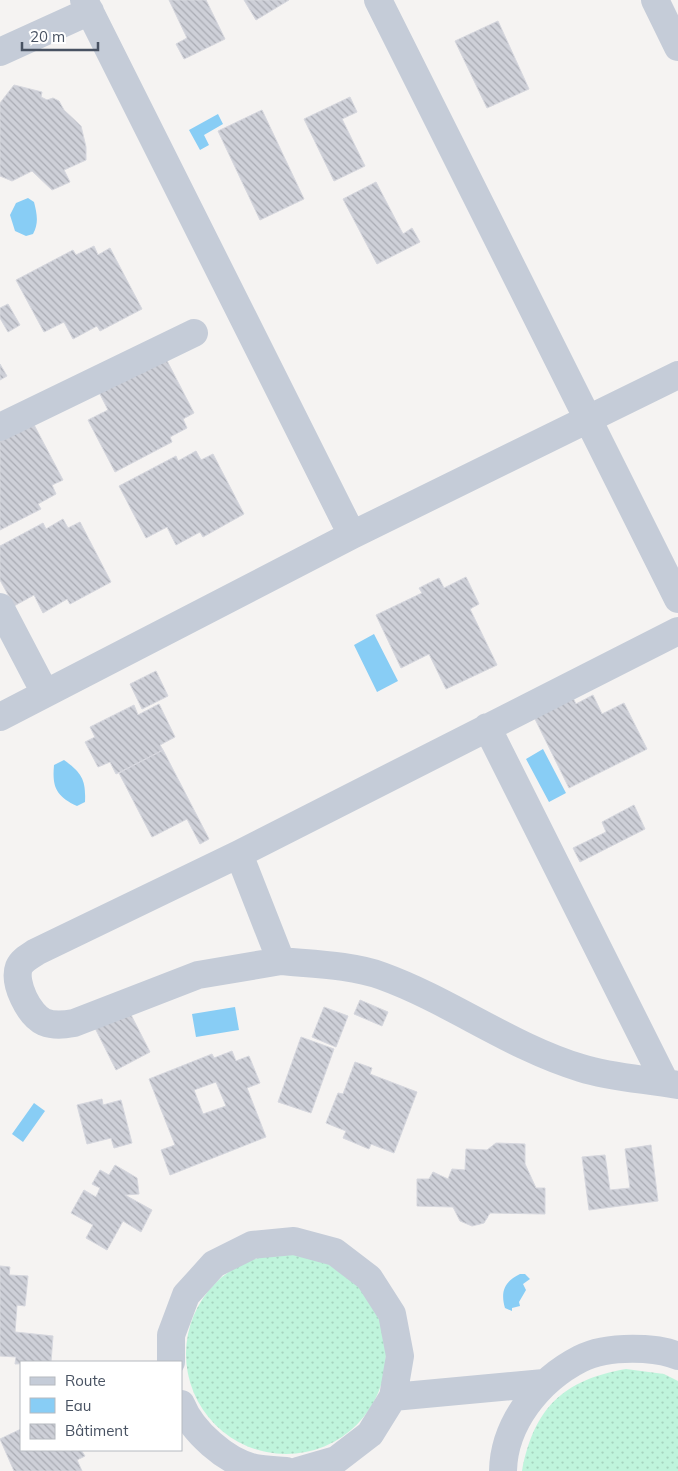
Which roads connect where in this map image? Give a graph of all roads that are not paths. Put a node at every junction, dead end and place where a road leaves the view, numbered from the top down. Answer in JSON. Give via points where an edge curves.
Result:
{"nodes":[{"id":1,"x":378,"y":0,"type":"edge"},
{"id":2,"x":655,"y":0,"type":"edge"},
{"id":3,"x":87,"y":5,"type":"edge"},
{"id":4,"x":678,"y":46,"type":"edge"},
{"id":5,"x":0,"y":52,"type":"edge"},
{"id":6,"x":194,"y":333,"type":"dead end"},
{"id":7,"x":678,"y":375,"type":"edge"},
{"id":8,"x":589,"y":420,"type":"junction"},
{"id":9,"x":0,"y":427,"type":"edge"},
{"id":10,"x":352,"y":535,"type":"junction"},
{"id":11,"x":678,"y":599,"type":"edge"},
{"id":12,"x":0,"y":607,"type":"edge"},
{"id":13,"x":678,"y":631,"type":"edge"},
{"id":14,"x":45,"y":693,"type":"junction"},
{"id":15,"x":0,"y":716,"type":"edge"},
{"id":16,"x":487,"y":727,"type":"junction"},
{"id":17,"x":239,"y":854,"type":"junction"},
{"id":18,"x":281,"y":961,"type":"junction"},
{"id":19,"x":672,"y":1084,"type":"edge"},
{"id":20,"x":678,"y":1356,"type":"edge"},
{"id":21,"x":171,"y":1361,"type":"edge"},
{"id":22,"x":544,"y":1383,"type":"junction"},
{"id":23,"x":393,"y":1398,"type":"junction"},
{"id":24,"x":182,"y":1407,"type":"edge"},
{"id":25,"x":334,"y":1466,"type":"edge"},
{"id":26,"x":286,"y":1471,"type":"edge"},
{"id":27,"x":298,"y":1471,"type":"edge"},
{"id":28,"x":504,"y":1471,"type":"edge"}],
"edges":[{"from":1,"to":8,"type":"street"},
{"from":2,"to":4,"type":"street"},
{"from":3,"to":5,"type":"street"},
{"from":3,"to":10,"type":"street"},
{"from":6,"to":9,"type":"street"},
{"from":7,"to":8,"type":"street"},
{"from":8,"to":10,"type":"street"},
{"from":8,"to":11,"type":"street"},
{"from":10,"to":14,"type":"street"},
{"from":12,"to":14,"type":"street"},
{"from":13,"to":16,"type":"street"},
{"from":14,"to":15,"type":"street"},
{"from":16,"to":17,"type":"street"},
{"from":16,"to":19,"type":"street"},
{"from":17,"to":18,"type":"street"},
{"from":17,"to":18,"type":"street","via":[[36,952],[19,966],[20,988],[35,1016],[54,1025],[63,1025],[198,975]]},
{"from":18,"to":19,"type":"street","via":[[380,975],[428,994],[540,1052],[581,1068]]},
{"from":20,"to":22,"type":"street","via":[[668,1351],[624,1348],[581,1358]]},
{"from":21,"to":23,"type":"street","via":[[171,1335],[186,1295],[214,1264],[252,1244],[294,1241],[335,1252],[369,1278],[392,1314],[400,1356]]},
{"from":22,"to":23,"type":"street"},
{"from":22,"to":28,"type":"street","via":[[518,1417],[504,1458]]},
{"from":23,"to":25,"type":"street","via":[[370,1434]]},
{"from":24,"to":26,"type":"street","via":[[186,1417],[215,1449],[253,1468]]},
{"from":25,"to":27,"type":"street"}]}
